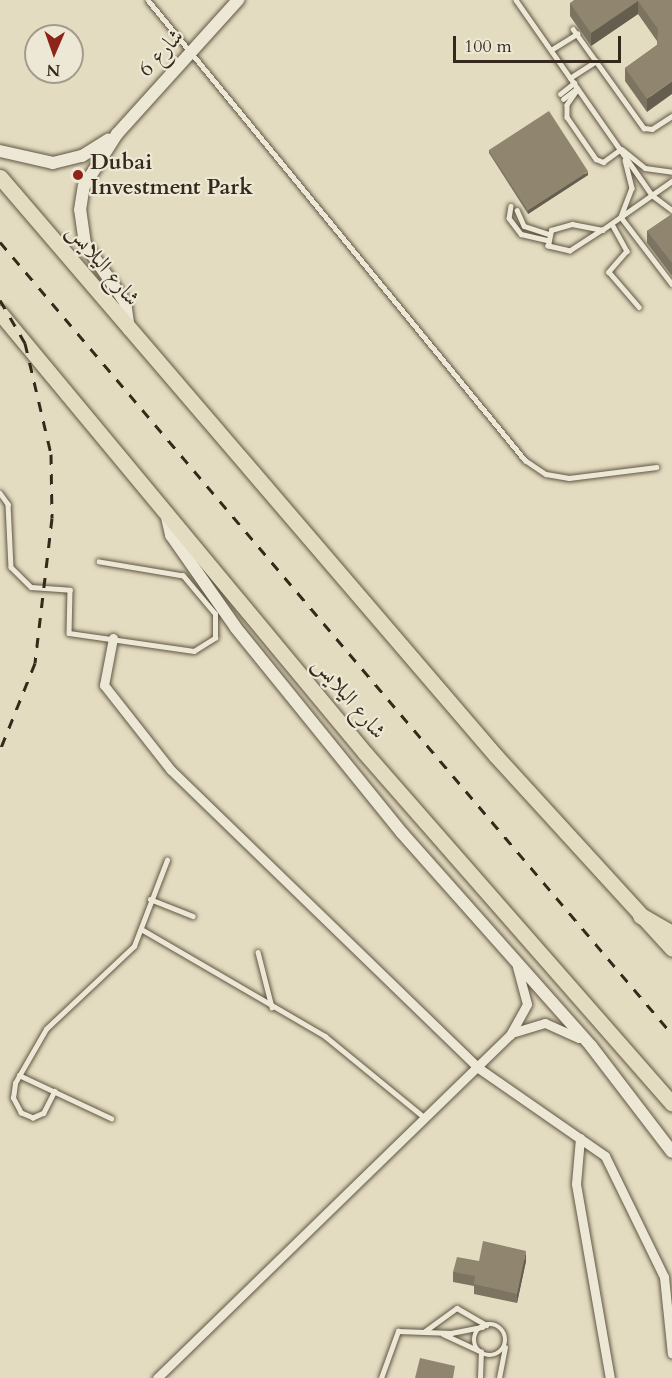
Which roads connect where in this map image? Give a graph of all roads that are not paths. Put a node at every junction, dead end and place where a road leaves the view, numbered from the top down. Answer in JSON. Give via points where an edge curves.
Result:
{"nodes":[{"id":1,"x":148,"y":0,"type":"edge"},
{"id":2,"x":238,"y":0,"type":"edge"},
{"id":3,"x":516,"y":0,"type":"edge"},
{"id":4,"x":573,"y":28,"type":"dead end"},
{"id":5,"x":577,"y":34,"type":"junction"},
{"id":6,"x":191,"y":50,"type":"junction"},
{"id":7,"x":550,"y":50,"type":"junction"},
{"id":8,"x":596,"y":61,"type":"junction"},
{"id":9,"x":570,"y":78,"type":"junction"},
{"id":10,"x":577,"y":87,"type":"junction"},
{"id":11,"x":561,"y":96,"type":"dead end"},
{"id":12,"x":672,"y":116,"type":"edge"},
{"id":13,"x":117,"y":134,"type":"junction"},
{"id":14,"x":621,"y":149,"type":"junction"},
{"id":15,"x":0,"y":151,"type":"edge"},
{"id":16,"x":672,"y":172,"type":"edge"},
{"id":17,"x":0,"y":177,"type":"edge"},
{"id":18,"x":672,"y":181,"type":"edge"},
{"id":19,"x":652,"y":195,"type":"junction"},
{"id":20,"x":511,"y":206,"type":"dead end"},
{"id":21,"x":517,"y":210,"type":"dead end"},
{"id":22,"x":672,"y":210,"type":"edge"},
{"id":23,"x":621,"y":217,"type":"junction"},
{"id":24,"x":612,"y":224,"type":"junction"},
{"id":25,"x":602,"y":230,"type":"junction"},
{"id":26,"x":547,"y":237,"type":"junction"},
{"id":27,"x":672,"y":284,"type":"edge"},
{"id":28,"x":639,"y":306,"type":"dead end"},
{"id":29,"x":0,"y":313,"type":"edge"},
{"id":30,"x":129,"y":330,"type":"junction"},
{"id":31,"x":656,"y":467,"type":"dead end"},
{"id":32,"x":0,"y":493,"type":"edge"},
{"id":33,"x":166,"y":512,"type":"junction"},
{"id":34,"x":99,"y":562,"type":"dead end"},
{"id":35,"x":113,"y":638,"type":"junction"},
{"id":36,"x":167,"y":860,"type":"dead end"},
{"id":37,"x":150,"y":899,"type":"junction"},
{"id":38,"x":193,"y":916,"type":"dead end"},
{"id":39,"x":641,"y":916,"type":"junction"},
{"id":40,"x":142,"y":930,"type":"junction"},
{"id":41,"x":672,"y":934,"type":"edge"},
{"id":42,"x":672,"y":949,"type":"edge"},
{"id":43,"x":258,"y":952,"type":"dead end"},
{"id":44,"x":511,"y":952,"type":"junction"},
{"id":45,"x":272,"y":1007,"type":"junction"},
{"id":46,"x":510,"y":1035,"type":"junction"},
{"id":47,"x":591,"y":1046,"type":"junction"},
{"id":48,"x":477,"y":1067,"type":"junction"},
{"id":49,"x":19,"y":1075,"type":"junction"},
{"id":50,"x":55,"y":1091,"type":"junction"},
{"id":51,"x":672,"y":1104,"type":"edge"},
{"id":52,"x":111,"y":1118,"type":"dead end"},
{"id":53,"x":425,"y":1118,"type":"junction"},
{"id":54,"x":580,"y":1138,"type":"junction"},
{"id":55,"x":672,"y":1152,"type":"edge"},
{"id":56,"x":484,"y":1326,"type":"junction"},
{"id":57,"x":425,"y":1331,"type":"junction"},
{"id":58,"x":440,"y":1333,"type":"junction"},
{"id":59,"x":506,"y":1344,"type":"junction"},
{"id":60,"x":480,"y":1352,"type":"junction"},
{"id":61,"x":672,"y":1354,"type":"edge"},
{"id":62,"x":158,"y":1378,"type":"edge"},
{"id":63,"x":381,"y":1378,"type":"edge"},
{"id":64,"x":480,"y":1378,"type":"edge"},
{"id":65,"x":499,"y":1378,"type":"edge"},
{"id":66,"x":610,"y":1378,"type":"edge"}],
"edges":[{"from":1,"to":6,"type":"lane"},
{"from":2,"to":6,"type":"street","name":"شارع 6"},
{"from":3,"to":7,"type":"lane"},
{"from":4,"to":5,"type":"lane"},
{"from":5,"to":7,"type":"lane"},
{"from":5,"to":8,"type":"lane"},
{"from":6,"to":13,"type":"street","name":"شارع 6"},
{"from":6,"to":31,"type":"lane","via":[[525,460],[546,474],[569,478]]},
{"from":7,"to":9,"type":"lane"},
{"from":8,"to":9,"type":"lane"},
{"from":8,"to":12,"type":"lane","via":[[644,128],[652,129]]},
{"from":9,"to":10,"type":"lane"},
{"from":10,"to":11,"type":"lane"},
{"from":10,"to":14,"type":"lane"},
{"from":10,"to":14,"type":"lane","via":[[567,105],[567,117],[596,159],[603,162]]},
{"from":13,"to":15,"type":"street","via":[[63,161],[29,162]]},
{"from":13,"to":30,"type":"street","name":"شارع 6","via":[[89,175],[80,222],[95,265],[125,302]]},
{"from":14,"to":16,"type":"lane","via":[[645,168]]},
{"from":14,"to":19,"type":"lane"},
{"from":14,"to":23,"type":"lane","via":[[632,180]]},
{"from":17,"to":30,"type":"highway","name":"شارع اليلايس"},
{"from":18,"to":19,"type":"lane"},
{"from":19,"to":22,"type":"lane"},
{"from":19,"to":23,"type":"lane"},
{"from":20,"to":26,"type":"lane","via":[[509,218],[521,234]]},
{"from":21,"to":26,"type":"lane","via":[[525,226]]},
{"from":23,"to":24,"type":"lane"},
{"from":23,"to":27,"type":"lane"},
{"from":24,"to":25,"type":"lane"},
{"from":24,"to":28,"type":"lane","via":[[627,251],[609,272]]},
{"from":25,"to":26,"type":"lane","via":[[564,225]]},
{"from":25,"to":26,"type":"lane","via":[[570,251],[554,251]]},
{"from":29,"to":33,"type":"highway","name":"شارع اليلايس"},
{"from":30,"to":39,"type":"highway","name":"شارع اليلايس"},
{"from":32,"to":35,"type":"lane","via":[[8,504],[6,552],[15,574],[31,588],[70,590],[65,625],[69,633]]},
{"from":33,"to":44,"type":"street","via":[[171,535],[236,628],[402,833]]},
{"from":33,"to":51,"type":"highway","name":"شارع اليلايس","via":[[365,753]]},
{"from":34,"to":35,"type":"lane","via":[[177,573],[218,624],[212,643],[199,650]]},
{"from":35,"to":48,"type":"street","via":[[104,685],[146,742]]},
{"from":36,"to":37,"type":"lane"},
{"from":37,"to":38,"type":"lane"},
{"from":37,"to":40,"type":"lane"},
{"from":39,"to":41,"type":"highway"},
{"from":39,"to":42,"type":"highway","name":"شارع اليلايس"},
{"from":40,"to":45,"type":"lane"},
{"from":40,"to":49,"type":"lane","via":[[123,959],[46,1029]]},
{"from":43,"to":45,"type":"lane"},
{"from":44,"to":46,"type":"street","via":[[528,997],[523,1018]]},
{"from":44,"to":47,"type":"street"},
{"from":45,"to":53,"type":"lane","via":[[341,1046]]},
{"from":46,"to":47,"type":"street","via":[[545,1023]]},
{"from":46,"to":48,"type":"street"},
{"from":47,"to":55,"type":"street"},
{"from":48,"to":53,"type":"street"},
{"from":48,"to":54,"type":"street"},
{"from":49,"to":50,"type":"lane"},
{"from":49,"to":50,"type":"lane","via":[[13,1098],[26,1116],[41,1116]]},
{"from":50,"to":52,"type":"lane"},
{"from":53,"to":62,"type":"street"},
{"from":54,"to":61,"type":"street","via":[[605,1156],[661,1270]]},
{"from":54,"to":66,"type":"street","via":[[576,1184]]},
{"from":56,"to":57,"type":"lane","via":[[457,1308]]},
{"from":56,"to":58,"type":"lane"},
{"from":56,"to":59,"type":"lane","via":[[500,1327]]},
{"from":56,"to":60,"type":"lane","via":[[475,1341]]},
{"from":57,"to":58,"type":"lane"},
{"from":57,"to":63,"type":"lane","via":[[405,1329],[393,1336]]},
{"from":58,"to":60,"type":"lane"},
{"from":59,"to":60,"type":"lane","via":[[498,1354]]},
{"from":59,"to":65,"type":"lane"},
{"from":60,"to":64,"type":"lane"}]}
